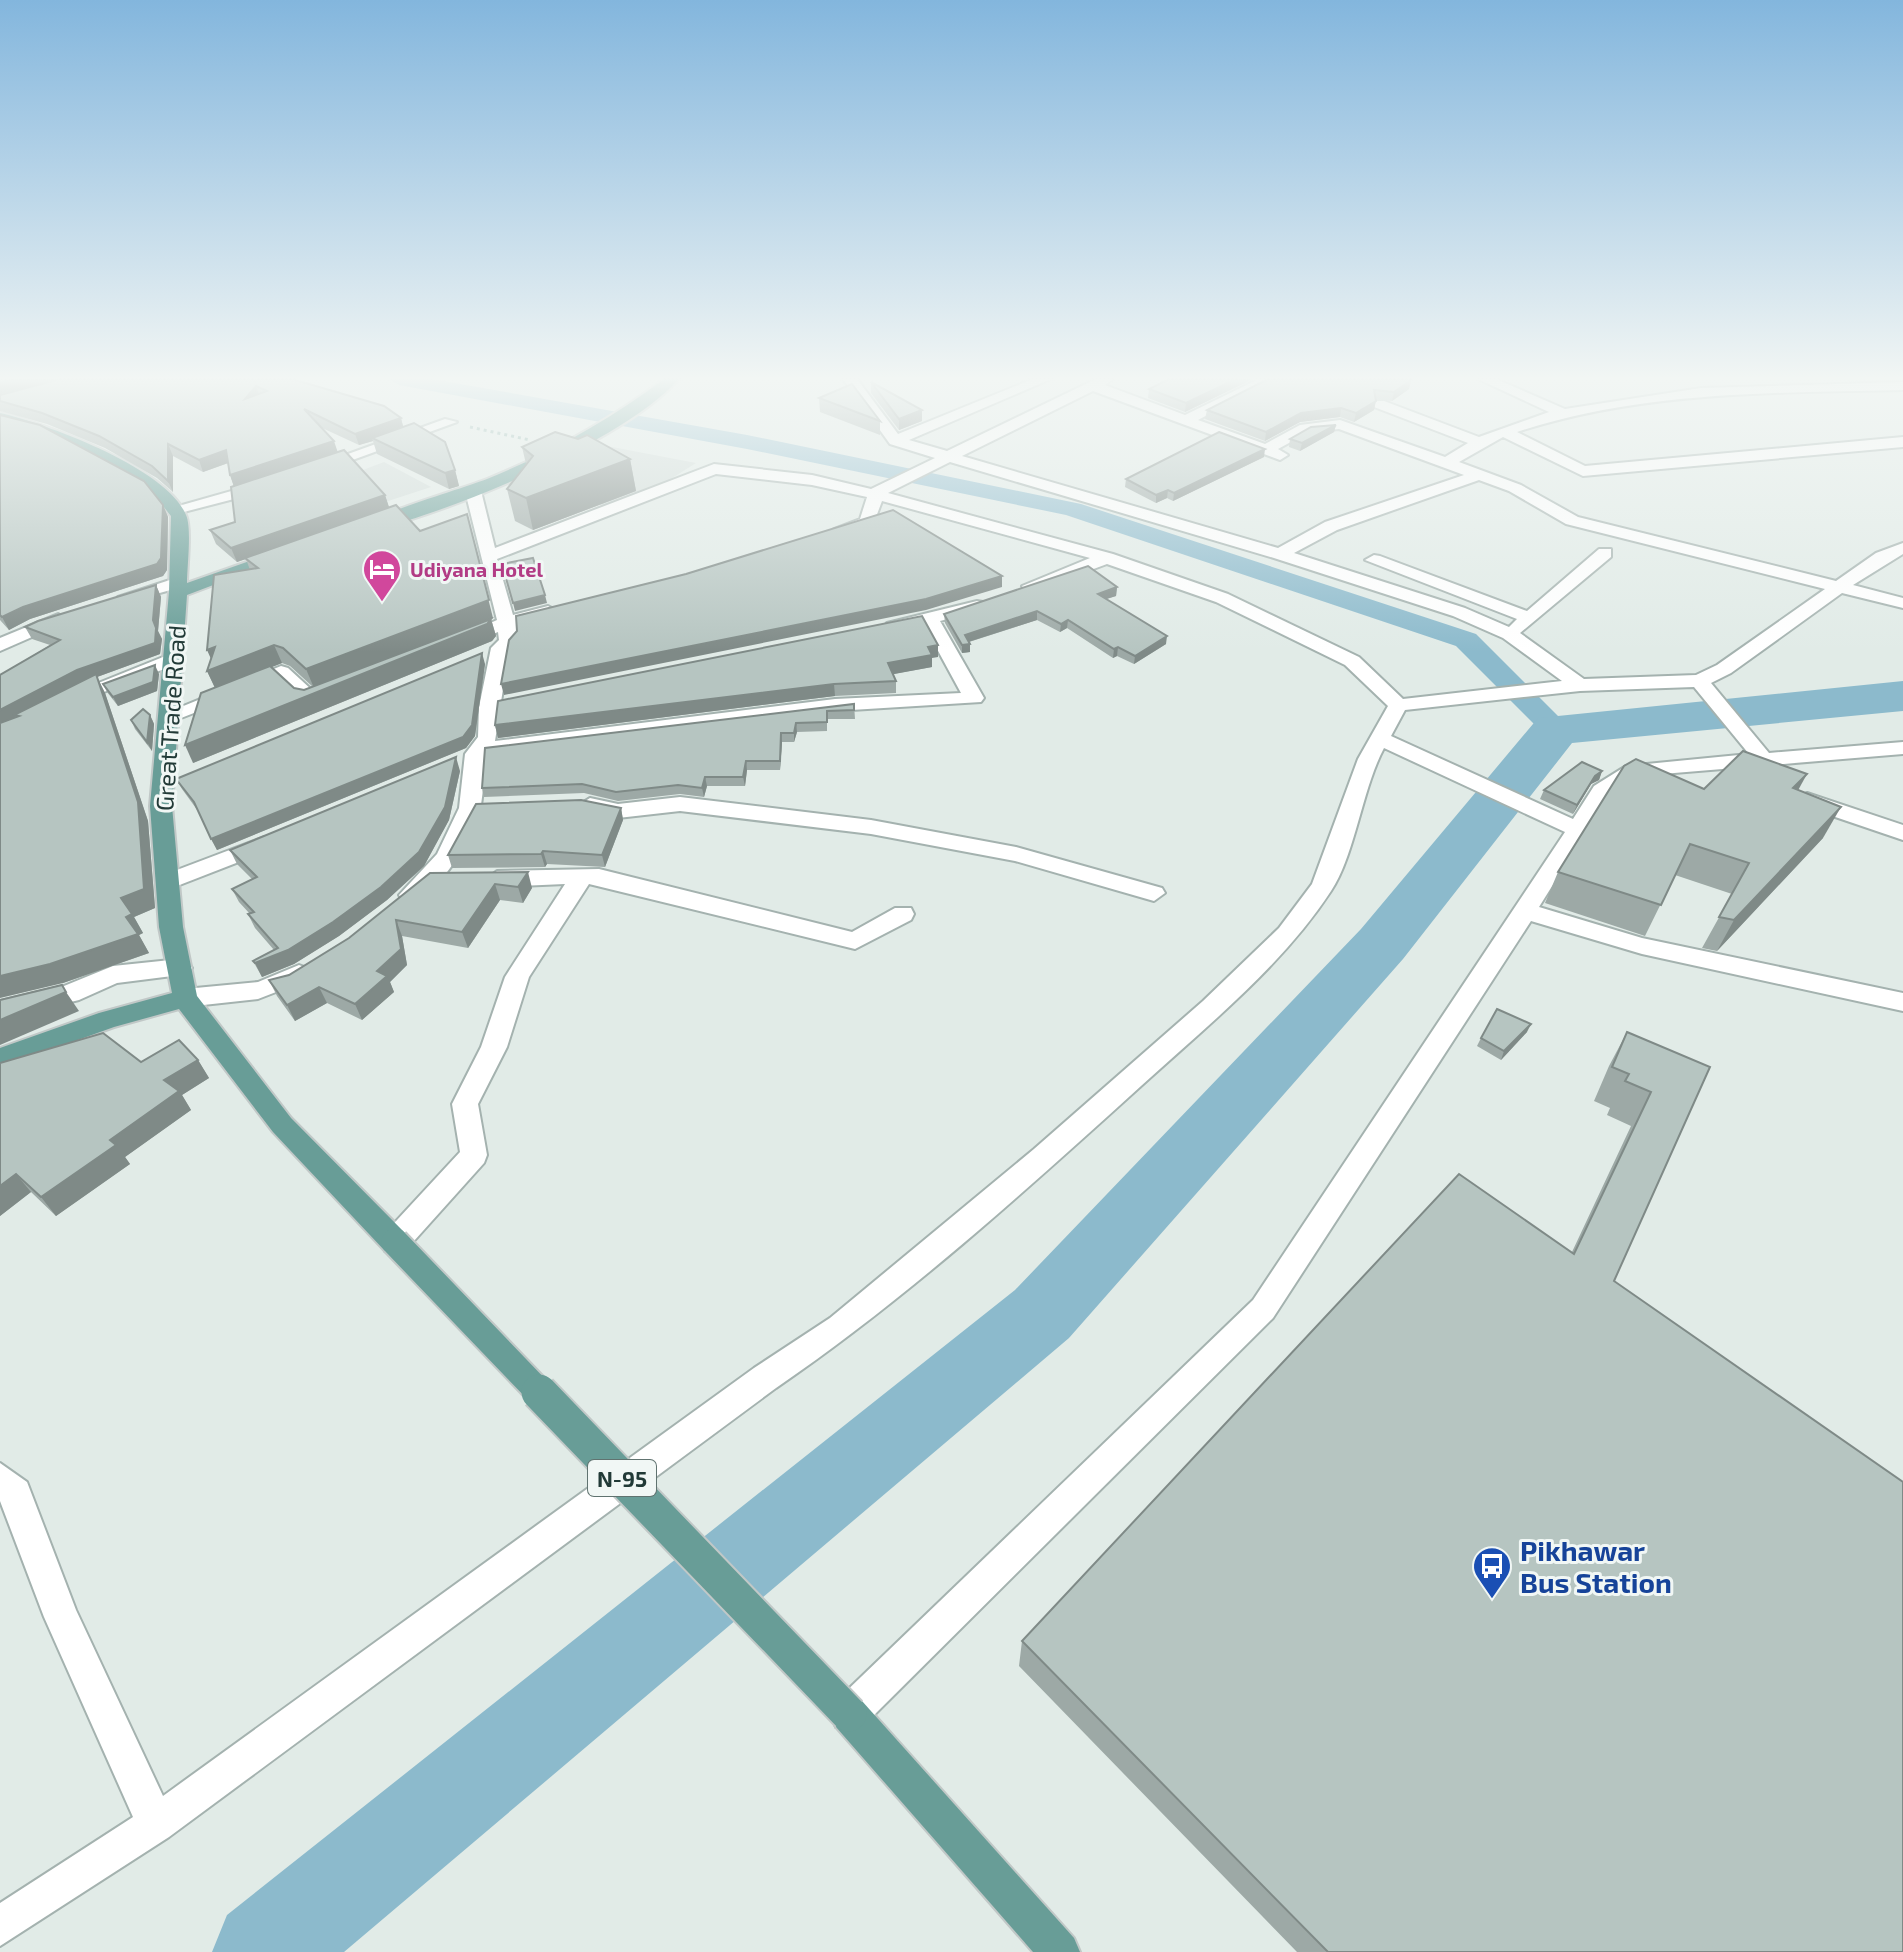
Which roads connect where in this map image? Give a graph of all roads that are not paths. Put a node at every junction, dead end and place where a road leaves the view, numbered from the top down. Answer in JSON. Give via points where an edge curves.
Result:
{"nodes":[{"id":1,"x":125,"y":470,"type":"edge"},
{"id":2,"x":311,"y":470,"type":"edge"},
{"id":3,"x":528,"y":470,"type":"edge"},
{"id":4,"x":711,"y":470,"type":"edge"},
{"id":5,"x":739,"y":470,"type":"edge"},
{"id":6,"x":920,"y":470,"type":"edge"},
{"id":7,"x":995,"y":470,"type":"edge"},
{"id":8,"x":1466,"y":470,"type":"edge"},
{"id":9,"x":303,"y":473,"type":"edge"},
{"id":10,"x":1479,"y":475,"type":"junction"},
{"id":11,"x":274,"y":483,"type":"edge"},
{"id":12,"x":473,"y":491,"type":"junction"},
{"id":13,"x":877,"y":492,"type":"junction"},
{"id":14,"x":176,"y":509,"type":"junction"},
{"id":15,"x":362,"y":529,"type":"edge"},
{"id":16,"x":821,"y":536,"type":"edge"},
{"id":17,"x":1903,"y":548,"type":"edge"},
{"id":18,"x":291,"y":553,"type":"edge"},
{"id":19,"x":1605,"y":553,"type":"dead end"},
{"id":20,"x":1280,"y":554,"type":"junction"},
{"id":21,"x":490,"y":556,"type":"junction"},
{"id":22,"x":1107,"y":558,"type":"junction"},
{"id":23,"x":1374,"y":560,"type":"dead end"},
{"id":24,"x":178,"y":587,"type":"junction"},
{"id":25,"x":1840,"y":587,"type":"junction"},
{"id":26,"x":107,"y":603,"type":"edge"},
{"id":27,"x":1903,"y":603,"type":"edge"},
{"id":28,"x":565,"y":607,"type":"edge"},
{"id":29,"x":79,"y":612,"type":"edge"},
{"id":30,"x":929,"y":618,"type":"junction"},
{"id":31,"x":1530,"y":618,"type":"junction"},
{"id":32,"x":507,"y":622,"type":"junction"},
{"id":33,"x":872,"y":631,"type":"edge"},
{"id":34,"x":1509,"y":634,"type":"junction"},
{"id":35,"x":451,"y":644,"type":"edge"},
{"id":36,"x":0,"y":645,"type":"edge"},
{"id":37,"x":500,"y":648,"type":"junction"},
{"id":38,"x":173,"y":659,"type":"junction"},
{"id":39,"x":471,"y":660,"type":"edge"},
{"id":40,"x":1699,"y":681,"type":"junction"},
{"id":41,"x":1580,"y":685,"type":"junction"},
{"id":42,"x":338,"y":688,"type":"edge"},
{"id":43,"x":1398,"y":705,"type":"junction"},
{"id":44,"x":54,"y":708,"type":"edge"},
{"id":45,"x":169,"y":716,"type":"junction"},
{"id":46,"x":1387,"y":742,"type":"junction"},
{"id":47,"x":1903,"y":748,"type":"edge"},
{"id":48,"x":476,"y":752,"type":"junction"},
{"id":49,"x":446,"y":767,"type":"edge"},
{"id":50,"x":1762,"y":770,"type":"junction"},
{"id":51,"x":188,"y":776,"type":"edge"},
{"id":52,"x":163,"y":786,"type":"junction"},
{"id":53,"x":1793,"y":794,"type":"edge"},
{"id":54,"x":569,"y":803,"type":"edge"},
{"id":55,"x":498,"y":806,"type":"edge"},
{"id":56,"x":470,"y":808,"type":"junction"},
{"id":57,"x":1568,"y":825,"type":"junction"},
{"id":58,"x":1903,"y":833,"type":"edge"},
{"id":59,"x":287,"y":834,"type":"edge"},
{"id":60,"x":582,"y":877,"type":"junction"},
{"id":61,"x":430,"y":879,"type":"junction"},
{"id":62,"x":169,"y":881,"type":"junction"},
{"id":63,"x":1154,"y":893,"type":"dead end"},
{"id":64,"x":393,"y":909,"type":"edge"},
{"id":65,"x":1525,"y":911,"type":"junction"},
{"id":66,"x":903,"y":914,"type":"dead end"},
{"id":67,"x":316,"y":964,"type":"edge"},
{"id":68,"x":180,"y":968,"type":"junction"},
{"id":69,"x":185,"y":998,"type":"junction"},
{"id":70,"x":1903,"y":1002,"type":"edge"},
{"id":71,"x":0,"y":1010,"type":"edge"},
{"id":72,"x":0,"y":1058,"type":"edge"},
{"id":73,"x":395,"y":1242,"type":"junction"},
{"id":74,"x":0,"y":1479,"type":"edge"},
{"id":75,"x":849,"y":1714,"type":"junction"},
{"id":76,"x":156,"y":1824,"type":"junction"},
{"id":77,"x":0,"y":1926,"type":"edge"},
{"id":78,"x":1060,"y":1952,"type":"edge"}],
"edges":[{"from":1,"to":14,"type":"main road","via":[[157,488]]},
{"from":2,"to":9,"type":"street"},
{"from":3,"to":12,"type":"main road"},
{"from":4,"to":21,"type":"street"},
{"from":5,"to":13,"type":"street"},
{"from":6,"to":13,"type":"street"},
{"from":7,"to":20,"type":"street"},
{"from":8,"to":10,"type":"street"},
{"from":10,"to":20,"type":"street","via":[[1331,526]]},
{"from":10,"to":25,"type":"street","via":[[1515,488],[1572,521]]},
{"from":11,"to":14,"type":"street"},
{"from":12,"to":15,"type":"main road"},
{"from":12,"to":21,"type":"street"},
{"from":13,"to":16,"type":"street","via":[[867,522]]},
{"from":13,"to":22,"type":"street"},
{"from":14,"to":24,"type":"main road","name":"Great Trade Road"},
{"from":17,"to":25,"type":"street"},
{"from":18,"to":24,"type":"main road"},
{"from":19,"to":31,"type":"street"},
{"from":20,"to":34,"type":"street","via":[[1459,612]]},
{"from":21,"to":32,"type":"street"},
{"from":22,"to":30,"type":"street"},
{"from":22,"to":43,"type":"street","via":[[1222,598],[1352,661]]},
{"from":23,"to":31,"type":"street"},
{"from":24,"to":26,"type":"street"},
{"from":24,"to":38,"type":"main road","name":"Great Trade Road"},
{"from":25,"to":27,"type":"street"},
{"from":25,"to":40,"type":"street"},
{"from":28,"to":32,"type":"street"},
{"from":29,"to":36,"type":"street"},
{"from":30,"to":33,"type":"street"},
{"from":30,"to":48,"type":"street","via":[[974,698],[835,705]]},
{"from":31,"to":34,"type":"street"},
{"from":32,"to":35,"type":"street"},
{"from":32,"to":37,"type":"street","via":[[508,642]]},
{"from":34,"to":41,"type":"street"},
{"from":37,"to":39,"type":"street"},
{"from":37,"to":48,"type":"street","via":[[497,705],[488,737]]},
{"from":38,"to":44,"type":"street","via":[[92,688]]},
{"from":38,"to":45,"type":"main road","name":"Great Trade Road"},
{"from":40,"to":41,"type":"street"},
{"from":40,"to":50,"type":"street"},
{"from":41,"to":43,"type":"street"},
{"from":42,"to":45,"type":"street","via":[[310,699],[281,672]]},
{"from":43,"to":46,"type":"street"},
{"from":45,"to":52,"type":"main road","name":"Great Trade Road"},
{"from":46,"to":57,"type":"street"},
{"from":46,"to":76,"type":"street","via":[[1368,759],[1323,886],[1287,934],[1044,1157],[841,1327]]},
{"from":47,"to":50,"type":"street"},
{"from":48,"to":49,"type":"street"},
{"from":48,"to":56,"type":"street"},
{"from":50,"to":57,"type":"street","via":[[1703,763],[1633,770],[1601,791]]},
{"from":51,"to":52,"type":"street"},
{"from":52,"to":62,"type":"main road","name":"Great Trade Road"},
{"from":53,"to":58,"type":"street"},
{"from":54,"to":63,"type":"street","via":[[618,811],[680,804],[871,827],[1016,854]]},
{"from":55,"to":56,"type":"street"},
{"from":56,"to":61,"type":"street"},
{"from":57,"to":65,"type":"street"},
{"from":59,"to":62,"type":"street"},
{"from":60,"to":61,"type":"street"},
{"from":60,"to":66,"type":"street","via":[[599,876],[855,941]]},
{"from":60,"to":73,"type":"street","via":[[517,977],[494,1047],[465,1104],[474,1155]]},
{"from":61,"to":64,"type":"street"},
{"from":62,"to":68,"type":"main road","name":"Great Trade Road"},
{"from":65,"to":70,"type":"street","via":[[1642,946]]},
{"from":65,"to":75,"type":"street","via":[[1263,1309]]},
{"from":67,"to":69,"type":"street","via":[[286,982],[255,991]]},
{"from":68,"to":69,"type":"main road","name":"Great Trade Road"},
{"from":68,"to":71,"type":"street","via":[[113,975],[70,994]]},
{"from":69,"to":72,"type":"main road"},
{"from":69,"to":73,"type":"main road","name":"Great Trade Road","number":"N-95","via":[[282,1125]]},
{"from":73,"to":75,"type":"main road","number":"N-95","bridge":true},
{"from":74,"to":76,"type":"street","via":[[15,1493],[61,1617]]},
{"from":75,"to":78,"type":"main road","number":"N-95"},
{"from":76,"to":77,"type":"street"}]}
